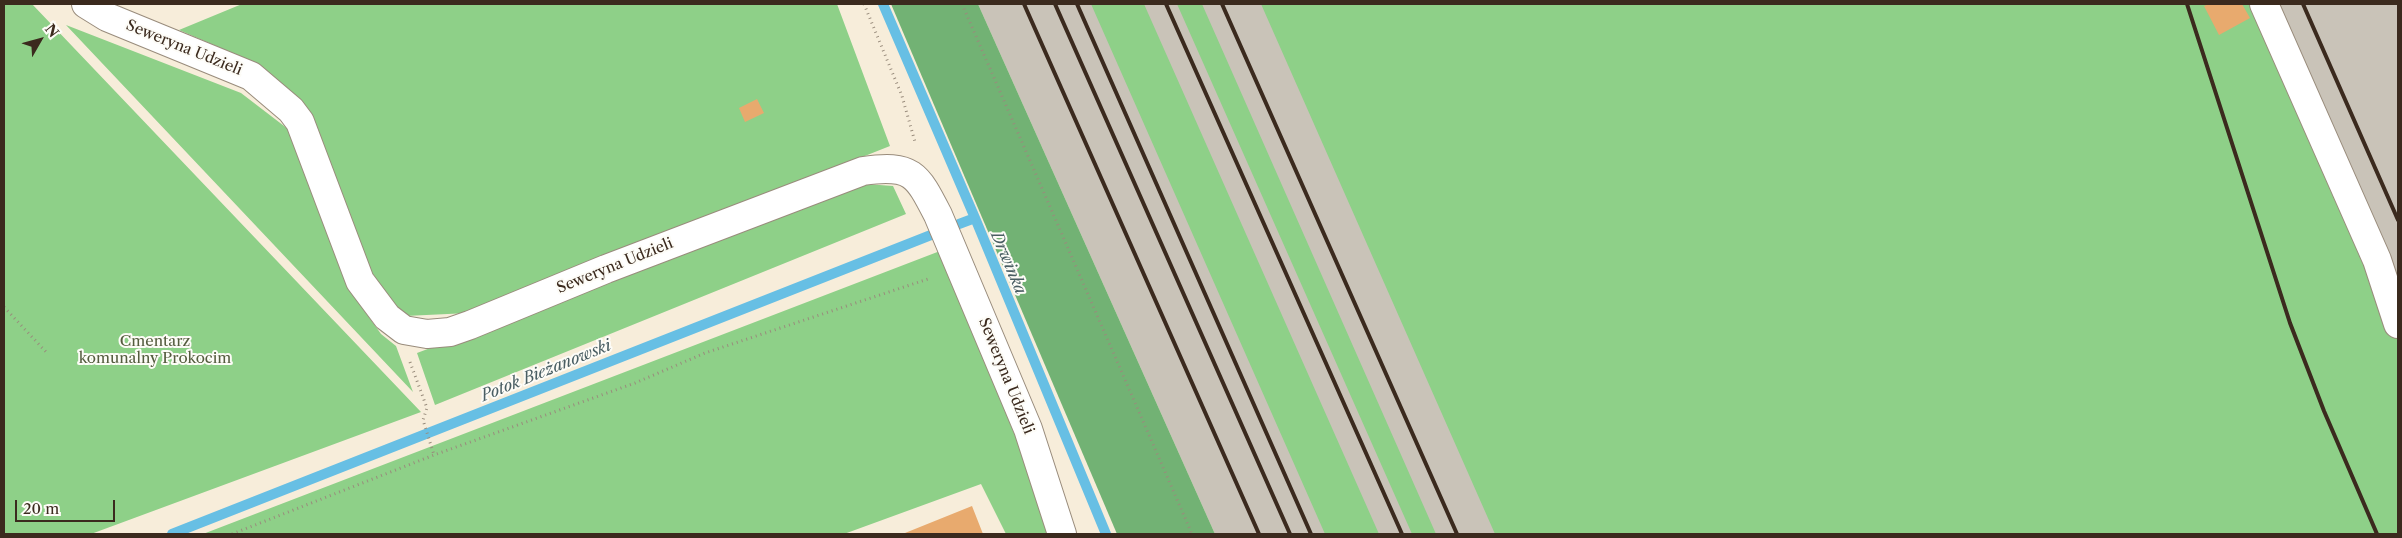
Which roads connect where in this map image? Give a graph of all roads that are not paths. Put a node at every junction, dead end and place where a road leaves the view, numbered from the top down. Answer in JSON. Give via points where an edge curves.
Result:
{"nodes":[{"id":1,"x":86,"y":4,"type":"edge"},
{"id":2,"x":2264,"y":4,"type":"edge"},
{"id":3,"x":2398,"y":324,"type":"edge"},
{"id":4,"x":1062,"y":534,"type":"edge"}],
"edges":[{"from":1,"to":4,"type":"street","name":"Seweryna Udzieli","via":[[106,17],[251,76],[291,110],[300,122],[360,281],[387,317],[404,330],[427,334],[450,332],[862,171],[882,168],[911,174],[921,182],[938,215],[1028,429]]},
{"from":2,"to":3,"type":"street","via":[[2377,260]]}]}
